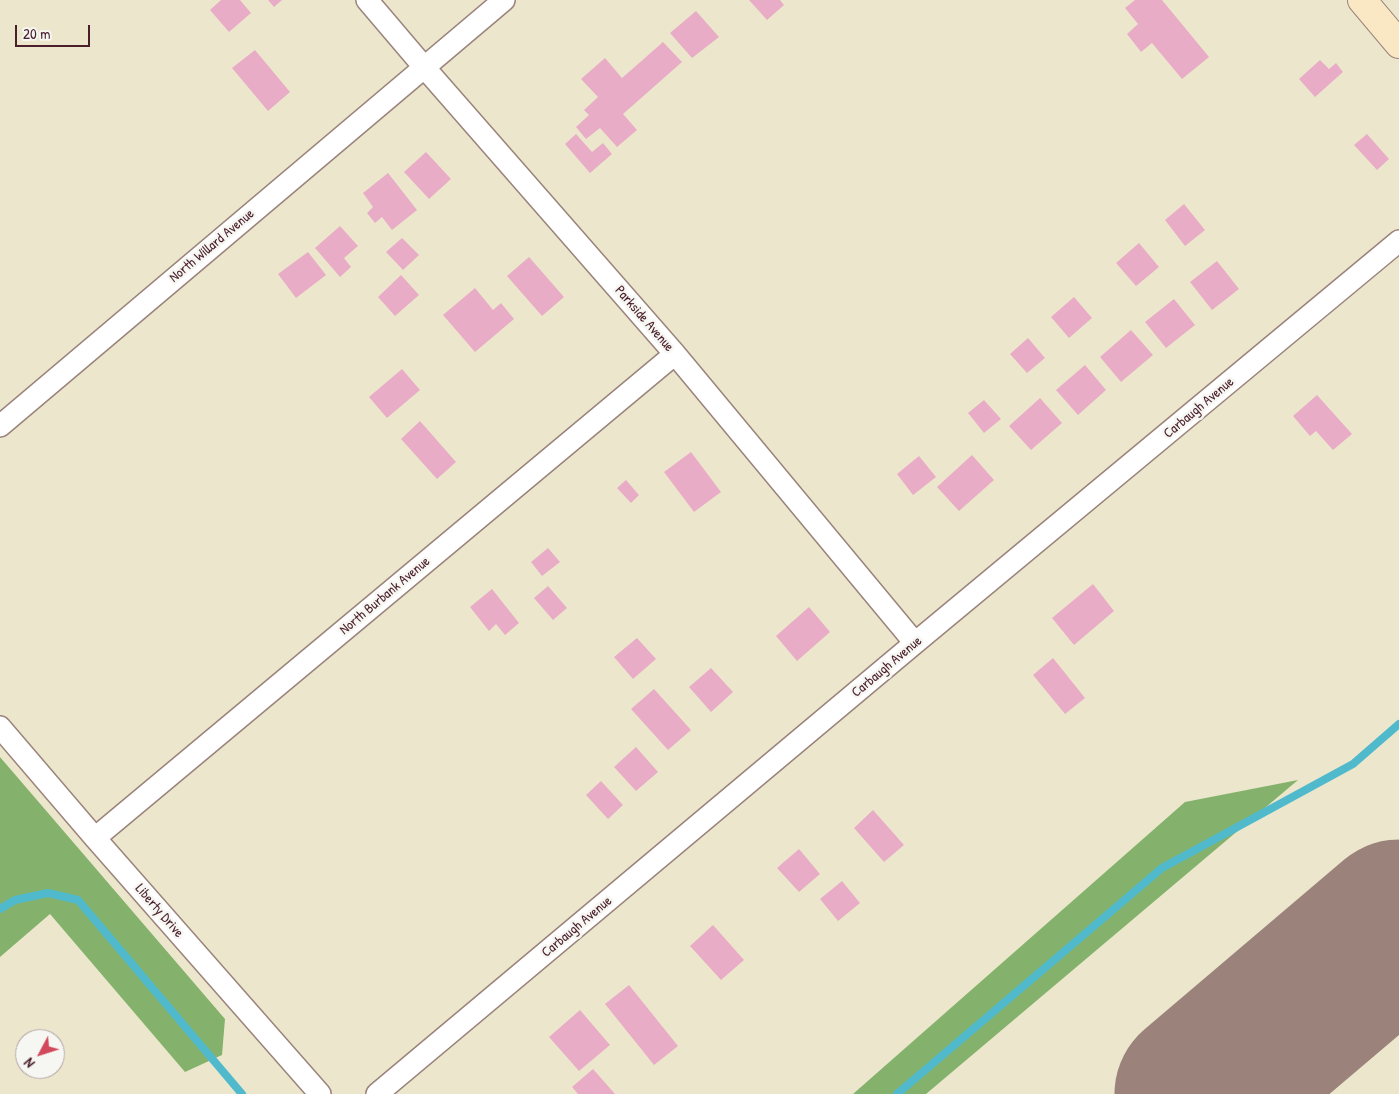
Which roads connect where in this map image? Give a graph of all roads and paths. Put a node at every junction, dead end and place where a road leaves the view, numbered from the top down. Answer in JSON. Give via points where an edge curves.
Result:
{"nodes":[{"id":1,"x":367,"y":0,"type":"edge"},
{"id":2,"x":504,"y":0,"type":"edge"},
{"id":3,"x":1362,"y":0,"type":"edge"},
{"id":4,"x":1399,"y":44,"type":"edge"},
{"id":5,"x":424,"y":67,"type":"junction"},
{"id":6,"x":1399,"y":241,"type":"edge"},
{"id":7,"x":675,"y":354,"type":"junction"},
{"id":8,"x":0,"y":426,"type":"edge"},
{"id":9,"x":915,"y":643,"type":"junction"},
{"id":10,"x":0,"y":727,"type":"edge"},
{"id":11,"x":95,"y":838,"type":"junction"},
{"id":12,"x":320,"y":1094,"type":"edge"},
{"id":13,"x":377,"y":1094,"type":"edge"}],
"edges":[{"from":1,"to":5,"type":"street","name":"Parkside Avenue"},
{"from":2,"to":5,"type":"street","name":"North Willard Avenue"},
{"from":3,"to":4,"type":"main road"},
{"from":5,"to":7,"type":"street","name":"Parkside Avenue"},
{"from":5,"to":8,"type":"street","name":"North Willard Avenue"},
{"from":6,"to":9,"type":"street","name":"Carbaugh Avenue"},
{"from":7,"to":9,"type":"street","name":"Parkside Avenue"},
{"from":7,"to":11,"type":"street","name":"North Burbank Avenue"},
{"from":9,"to":13,"type":"street","name":"Carbaugh Avenue"},
{"from":10,"to":11,"type":"street","name":"Liberty Drive"},
{"from":11,"to":12,"type":"street","name":"Liberty Drive"}]}
